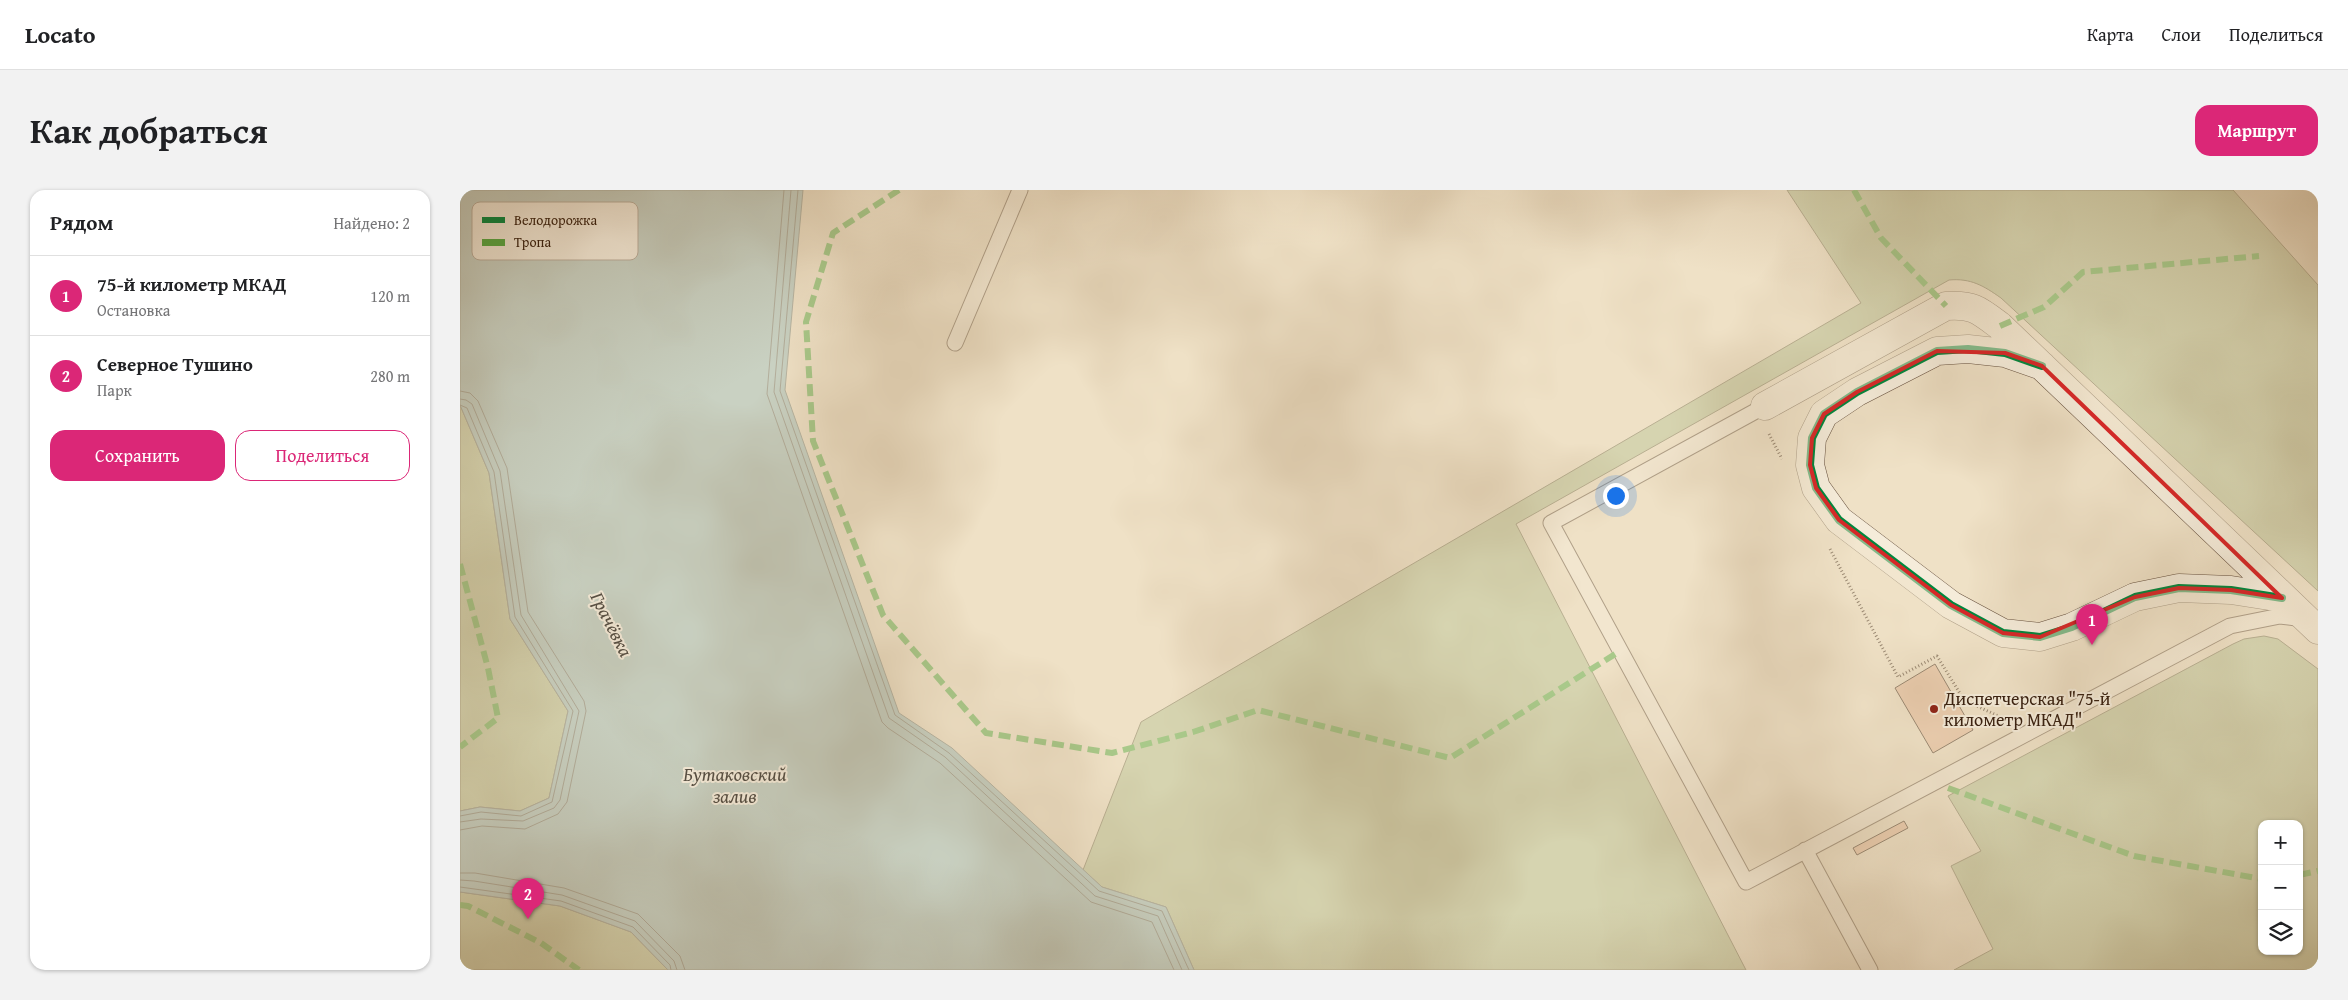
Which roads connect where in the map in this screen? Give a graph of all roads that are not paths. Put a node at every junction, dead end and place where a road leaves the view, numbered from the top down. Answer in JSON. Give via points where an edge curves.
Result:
{"nodes":[{"id":1,"x":1020,"y":190,"type":"edge"},
{"id":2,"x":955,"y":344,"type":"dead end"},
{"id":3,"x":2042,"y":366,"type":"junction"},
{"id":4,"x":1766,"y":406,"type":"joint"},
{"id":5,"x":2282,"y":598,"type":"junction"},
{"id":6,"x":2312,"y":625,"type":"edge"},
{"id":7,"x":1805,"y":850,"type":"junction"},
{"id":8,"x":1870,"y":970,"type":"edge"}],
"edges":[{"from":1,"to":2,"type":"lane"},
{"from":3,"to":4,"type":"street","via":[[1982,312],[1966,305],[1946,306]]},
{"from":3,"to":5,"type":"street"},
{"from":3,"to":5,"type":"street","via":[[2005,353],[1968,349],[1937,352],[1857,392],[1824,414],[1812,438],[1810,464],[1816,488],[1838,520],[1951,604],[2003,633],[2040,638],[2072,627],[2135,597],[2180,588],[2231,590]]},
{"from":4,"to":7,"type":"lane","via":[[1551,523],[1746,882]]},
{"from":5,"to":6,"type":"street"},
{"from":6,"to":7,"type":"lane","via":[[2280,616],[2230,626]]},
{"from":7,"to":8,"type":"lane"}]}
